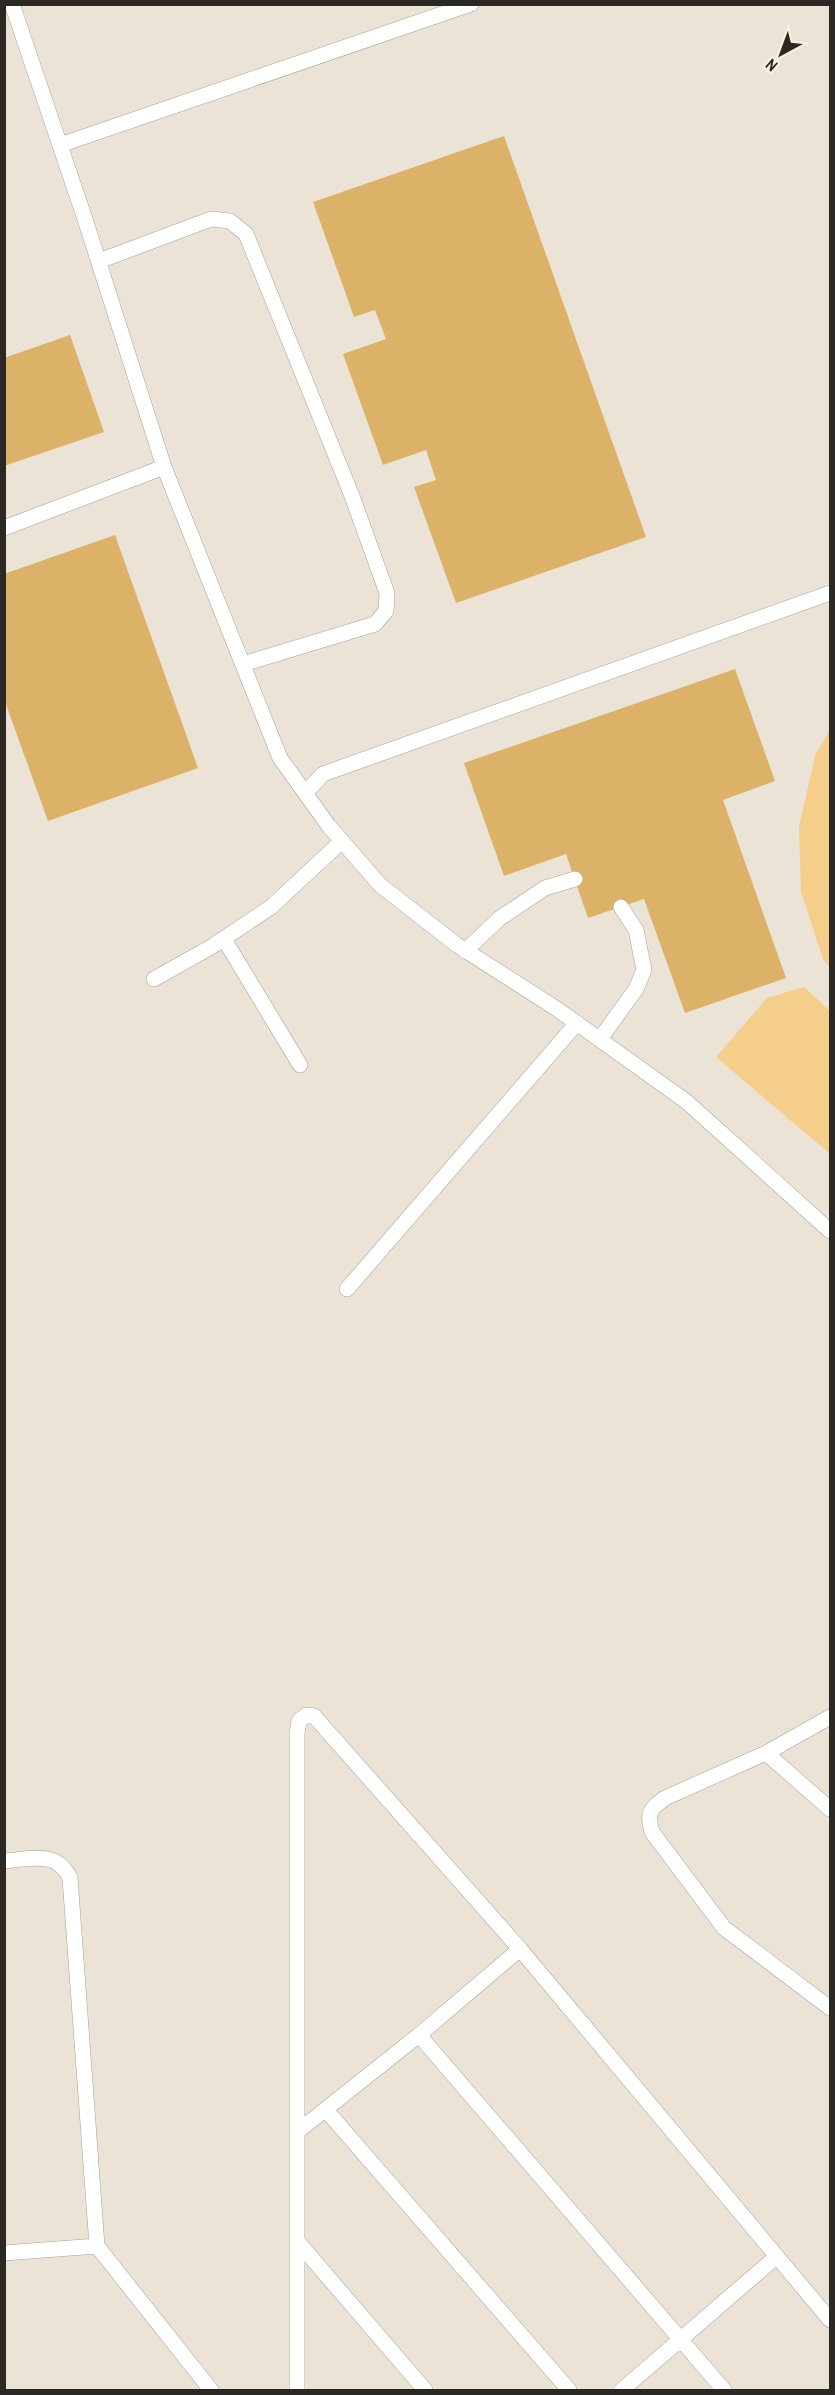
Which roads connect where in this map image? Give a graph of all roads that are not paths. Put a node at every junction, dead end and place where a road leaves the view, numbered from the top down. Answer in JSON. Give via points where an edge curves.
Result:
{"nodes":[{"id":1,"x":12,"y":4,"type":"edge"},
{"id":2,"x":471,"y":4,"type":"edge"},
{"id":3,"x":60,"y":145,"type":"junction"},
{"id":4,"x":99,"y":261,"type":"junction"},
{"id":5,"x":164,"y":467,"type":"junction"},
{"id":6,"x":4,"y":528,"type":"edge"},
{"id":7,"x":831,"y":593,"type":"edge"},
{"id":8,"x":243,"y":664,"type":"junction"},
{"id":9,"x":305,"y":793,"type":"junction"},
{"id":10,"x":342,"y":841,"type":"junction"},
{"id":11,"x":575,"y":879,"type":"dead end"},
{"id":12,"x":621,"y":907,"type":"dead end"},
{"id":13,"x":224,"y":939,"type":"junction"},
{"id":14,"x":465,"y":951,"type":"junction"},
{"id":15,"x":154,"y":979,"type":"dead end"},
{"id":16,"x":577,"y":1023,"type":"junction"},
{"id":17,"x":600,"y":1039,"type":"junction"},
{"id":18,"x":300,"y":1065,"type":"dead end"},
{"id":19,"x":831,"y":1231,"type":"edge"},
{"id":20,"x":347,"y":1289,"type":"dead end"},
{"id":21,"x":831,"y":1717,"type":"edge"},
{"id":22,"x":766,"y":1753,"type":"junction"},
{"id":23,"x":831,"y":1809,"type":"edge"},
{"id":24,"x":4,"y":1861,"type":"edge"},
{"id":25,"x":520,"y":1948,"type":"junction"},
{"id":26,"x":831,"y":2008,"type":"edge"},
{"id":27,"x":419,"y":2035,"type":"junction"},
{"id":28,"x":326,"y":2110,"type":"junction"},
{"id":29,"x":297,"y":2132,"type":"junction"},
{"id":30,"x":297,"y":2241,"type":"junction"},
{"id":31,"x":97,"y":2246,"type":"junction"},
{"id":32,"x":4,"y":2253,"type":"edge"},
{"id":33,"x":776,"y":2257,"type":"junction"},
{"id":34,"x":831,"y":2320,"type":"edge"},
{"id":35,"x":681,"y":2339,"type":"junction"},
{"id":36,"x":211,"y":2391,"type":"edge"},
{"id":37,"x":297,"y":2391,"type":"edge"},
{"id":38,"x":425,"y":2391,"type":"edge"},
{"id":39,"x":569,"y":2391,"type":"edge"},
{"id":40,"x":622,"y":2391,"type":"edge"},
{"id":41,"x":724,"y":2391,"type":"edge"}],
"edges":[{"from":1,"to":3,"type":"lane"},
{"from":2,"to":3,"type":"lane"},
{"from":3,"to":4,"type":"lane"},
{"from":4,"to":5,"type":"lane"},
{"from":4,"to":8,"type":"lane","via":[[211,219],[230,221],[246,234],[387,593],[386,610],[375,624]]},
{"from":5,"to":6,"type":"lane"},
{"from":5,"to":8,"type":"lane"},
{"from":7,"to":9,"type":"lane","via":[[323,774]]},
{"from":8,"to":9,"type":"lane","via":[[280,758]]},
{"from":9,"to":10,"type":"lane"},
{"from":10,"to":13,"type":"lane","via":[[271,907]]},
{"from":10,"to":14,"type":"lane","via":[[380,885]]},
{"from":11,"to":14,"type":"lane","via":[[545,888],[501,918]]},
{"from":12,"to":17,"type":"lane","via":[[636,930],[644,970],[636,989]]},
{"from":13,"to":15,"type":"lane"},
{"from":13,"to":18,"type":"lane"},
{"from":14,"to":16,"type":"lane"},
{"from":16,"to":17,"type":"lane"},
{"from":16,"to":20,"type":"lane"},
{"from":17,"to":19,"type":"lane","via":[[687,1102]]},
{"from":21,"to":22,"type":"lane"},
{"from":22,"to":23,"type":"lane"},
{"from":22,"to":26,"type":"lane","via":[[666,1798],[652,1808],[648,1818],[652,1832],[724,1928]]},
{"from":24,"to":31,"type":"lane","via":[[48,1858],[64,1867],[70,1878]]},
{"from":25,"to":27,"type":"lane"},
{"from":25,"to":29,"type":"lane","via":[[314,1716],[306,1714],[297,1733]]},
{"from":25,"to":33,"type":"lane"},
{"from":27,"to":28,"type":"lane"},
{"from":27,"to":35,"type":"lane"},
{"from":28,"to":29,"type":"lane"},
{"from":28,"to":39,"type":"lane"},
{"from":29,"to":30,"type":"lane"},
{"from":30,"to":37,"type":"lane"},
{"from":30,"to":38,"type":"lane"},
{"from":31,"to":32,"type":"lane"},
{"from":31,"to":36,"type":"lane"},
{"from":33,"to":34,"type":"lane"},
{"from":33,"to":35,"type":"lane"},
{"from":35,"to":40,"type":"lane"},
{"from":35,"to":41,"type":"lane"}]}
